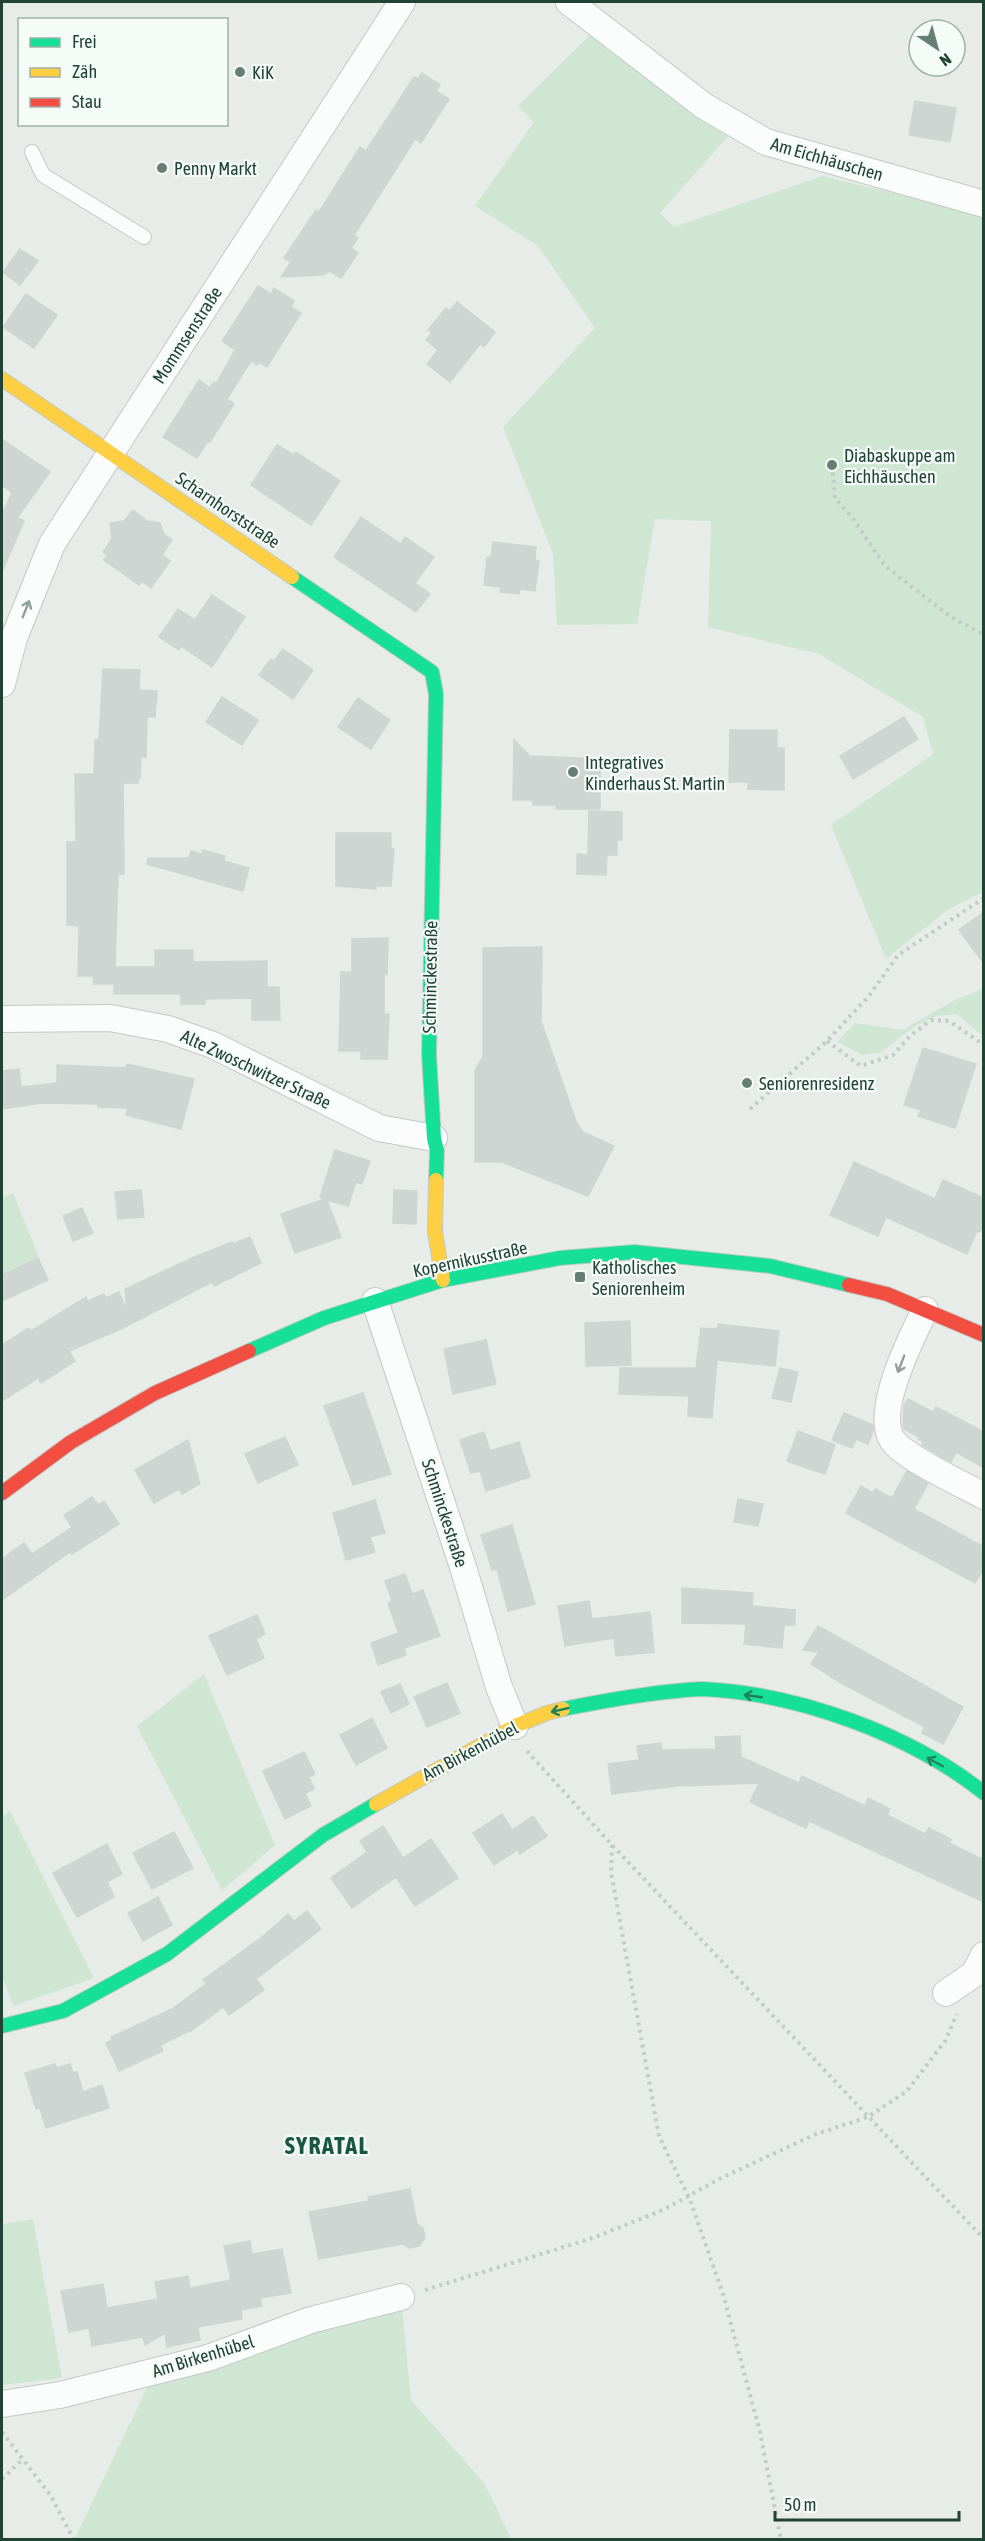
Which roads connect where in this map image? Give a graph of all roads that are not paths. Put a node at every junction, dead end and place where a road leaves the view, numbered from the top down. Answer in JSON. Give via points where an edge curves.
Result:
{"nodes":[{"id":1,"x":402,"y":2,"type":"edge"},
{"id":2,"x":568,"y":2,"type":"edge"},
{"id":3,"x":32,"y":153,"type":"dead end"},
{"id":4,"x":984,"y":204,"type":"edge"},
{"id":5,"x":144,"y":237,"type":"dead end"},
{"id":6,"x":2,"y":379,"type":"edge"},
{"id":7,"x":112,"y":453,"type":"junction"},
{"id":8,"x":432,"y":672,"type":"joint"},
{"id":9,"x":2,"y":684,"type":"edge"},
{"id":10,"x":2,"y":1019,"type":"edge"},
{"id":11,"x":434,"y":1138,"type":"junction"},
{"id":12,"x":443,"y":1280,"type":"junction"},
{"id":13,"x":375,"y":1301,"type":"junction"},
{"id":14,"x":925,"y":1310,"type":"junction"},
{"id":15,"x":984,"y":1335,"type":"edge"},
{"id":16,"x":2,"y":1493,"type":"edge"},
{"id":17,"x":984,"y":1496,"type":"edge"},
{"id":18,"x":515,"y":1726,"type":"junction"},
{"id":19,"x":984,"y":1793,"type":"edge"},
{"id":20,"x":984,"y":1955,"type":"edge"},
{"id":21,"x":946,"y":1993,"type":"road end"},
{"id":22,"x":2,"y":2026,"type":"edge"},
{"id":23,"x":401,"y":2297,"type":"road end"},
{"id":24,"x":2,"y":2404,"type":"edge"}],
"edges":[{"from":1,"to":7,"type":"street","name":"Mommsenstraße"},
{"from":2,"to":4,"type":"street","name":"Am Eichhäuschen","via":[[704,106],[766,142]]},
{"from":3,"to":5,"type":"lane","via":[[43,175]]},
{"from":6,"to":7,"type":"street","name":"Scharnhorststraße"},
{"from":7,"to":8,"type":"street","name":"Scharnhorststraße"},
{"from":9,"to":7,"type":"street","name":"Mommsenstraße","one_way":true,"via":[[14,638],[52,544]]},
{"from":8,"to":11,"type":"street","name":"Schminckestraße","via":[[436,694],[429,1055]]},
{"from":10,"to":11,"type":"street","name":"Alte Zwoschwitzer Straße","via":[[110,1018],[168,1029],[213,1045],[379,1128]]},
{"from":11,"to":12,"type":"street","name":"Schminckestraße","via":[[435,1232]]},
{"from":12,"to":13,"type":"street","name":"Kopernikusstraße"},
{"from":12,"to":14,"type":"street","name":"Kopernikusstraße","via":[[560,1258],[634,1252],[770,1266],[887,1294]]},
{"from":13,"to":16,"type":"street","name":"Kopernikusstraße","via":[[324,1318],[155,1393],[71,1442]]},
{"from":13,"to":18,"type":"street","name":"Schminckestraße"},
{"from":14,"to":15,"type":"street","name":"Kopernikusstraße"},
{"from":14,"to":17,"type":"street","one_way":true,"via":[[896,1376],[887,1426],[893,1441],[911,1455]]},
{"from":19,"to":18,"type":"street","name":"Am Birkenhübel","one_way":true,"via":[[965,1778],[872,1727],[760,1696],[701,1689],[620,1697],[547,1713]]},
{"from":18,"to":22,"type":"street","name":"Am Birkenhübel","via":[[323,1835],[157,1959],[63,2011]]},
{"from":20,"to":21,"type":"street","via":[[974,1974]]},
{"from":23,"to":24,"type":"street","name":"Am Birkenhübel","via":[[311,2320],[208,2358],[60,2395]]}]}
